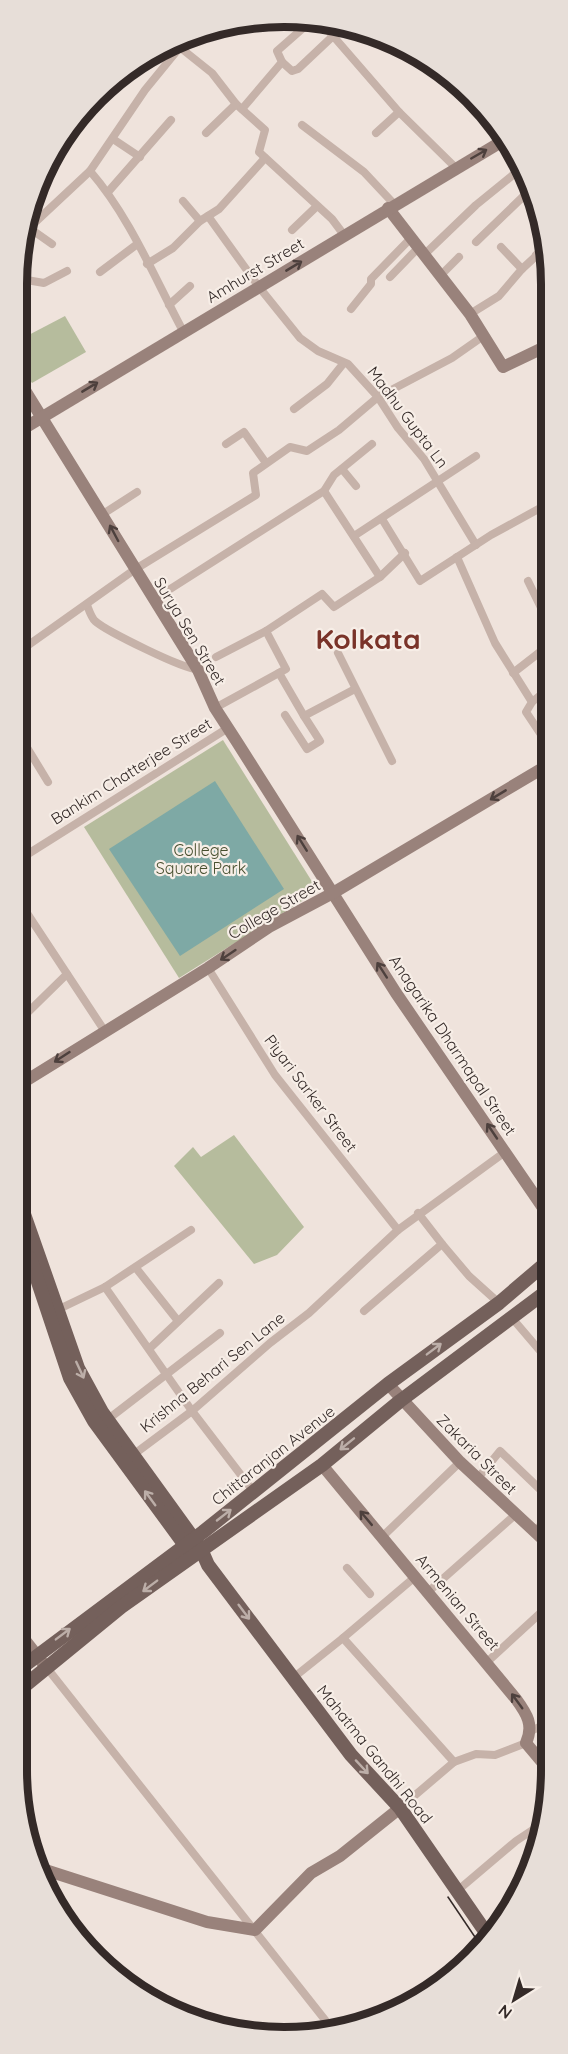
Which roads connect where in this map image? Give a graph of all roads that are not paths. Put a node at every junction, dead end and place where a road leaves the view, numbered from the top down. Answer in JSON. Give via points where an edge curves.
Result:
{"nodes":[{"id":1,"x":303,"y":28,"type":"edge"},
{"id":2,"x":329,"y":31,"type":"edge"},
{"id":3,"x":333,"y":36,"type":"junction"},
{"id":4,"x":184,"y":48,"type":"edge"},
{"id":5,"x":174,"y":52,"type":"edge"},
{"id":6,"x":282,"y":62,"type":"junction"},
{"id":7,"x":239,"y":107,"type":"junction"},
{"id":8,"x":399,"y":112,"type":"junction"},
{"id":9,"x":171,"y":120,"type":"dead end"},
{"id":10,"x":303,"y":125,"type":"dead end"},
{"id":11,"x":206,"y":133,"type":"dead end"},
{"id":12,"x":376,"y":133,"type":"dead end"},
{"id":13,"x":114,"y":139,"type":"junction"},
{"id":14,"x":499,"y":143,"type":"edge"},
{"id":15,"x":140,"y":157,"type":"junction"},
{"id":16,"x":265,"y":158,"type":"junction"},
{"id":17,"x":456,"y":168,"type":"junction"},
{"id":18,"x":90,"y":171,"type":"junction"},
{"id":19,"x":515,"y":173,"type":"edge"},
{"id":20,"x":108,"y":192,"type":"junction"},
{"id":21,"x":525,"y":195,"type":"edge"},
{"id":22,"x":183,"y":201,"type":"dead end"},
{"id":23,"x":391,"y":206,"type":"junction"},
{"id":24,"x":316,"y":207,"type":"junction"},
{"id":25,"x":204,"y":218,"type":"junction"},
{"id":26,"x":35,"y":220,"type":"edge"},
{"id":27,"x":292,"y":230,"type":"dead end"},
{"id":28,"x":33,"y":231,"type":"edge"},
{"id":29,"x":344,"y":235,"type":"junction"},
{"id":30,"x":476,"y":242,"type":"dead end"},
{"id":31,"x":52,"y":244,"type":"dead end"},
{"id":32,"x":136,"y":245,"type":"junction"},
{"id":33,"x":418,"y":247,"type":"junction"},
{"id":34,"x":501,"y":247,"type":"dead end"},
{"id":35,"x":539,"y":252,"type":"edge"},
{"id":36,"x":536,"y":255,"type":"junction"},
{"id":37,"x":459,"y":257,"type":"dead end"},
{"id":38,"x":540,"y":260,"type":"edge"},
{"id":39,"x":147,"y":264,"type":"junction"},
{"id":40,"x":522,"y":269,"type":"junction"},
{"id":41,"x":67,"y":271,"type":"dead end"},
{"id":42,"x":100,"y":272,"type":"dead end"},
{"id":43,"x":441,"y":275,"type":"junction"},
{"id":44,"x":390,"y":277,"type":"dead end"},
{"id":45,"x":27,"y":280,"type":"edge"},
{"id":46,"x":190,"y":286,"type":"dead end"},
{"id":47,"x":258,"y":287,"type":"junction"},
{"id":48,"x":169,"y":305,"type":"junction"},
{"id":49,"x":351,"y":309,"type":"dead end"},
{"id":50,"x":470,"y":314,"type":"junction"},
{"id":51,"x":183,"y":331,"type":"junction"},
{"id":52,"x":482,"y":337,"type":"junction"},
{"id":53,"x":541,"y":349,"type":"edge"},
{"id":54,"x":343,"y":364,"type":"junction"},
{"id":55,"x":27,"y":394,"type":"edge"},
{"id":56,"x":378,"y":397,"type":"junction"},
{"id":57,"x":294,"y":409,"type":"dead end"},
{"id":58,"x":40,"y":417,"type":"junction"},
{"id":59,"x":27,"y":426,"type":"edge"},
{"id":60,"x":226,"y":444,"type":"dead end"},
{"id":61,"x":372,"y":444,"type":"dead end"},
{"id":62,"x":476,"y":456,"type":"dead end"},
{"id":63,"x":267,"y":463,"type":"junction"},
{"id":64,"x":342,"y":469,"type":"junction"},
{"id":65,"x":439,"y":482,"type":"junction"},
{"id":66,"x":356,"y":486,"type":"dead end"},
{"id":67,"x":324,"y":491,"type":"junction"},
{"id":68,"x":137,"y":492,"type":"dead end"},
{"id":69,"x":541,"y":508,"type":"edge"},
{"id":70,"x":103,"y":514,"type":"junction"},
{"id":71,"x":382,"y":519,"type":"junction"},
{"id":72,"x":354,"y":536,"type":"junction"},
{"id":73,"x":476,"y":545,"type":"junction"},
{"id":74,"x":405,"y":553,"type":"junction"},
{"id":75,"x":457,"y":557,"type":"junction"},
{"id":76,"x":134,"y":570,"type":"junction"},
{"id":77,"x":380,"y":577,"type":"junction"},
{"id":78,"x":528,"y":581,"type":"dead end"},
{"id":79,"x":153,"y":600,"type":"junction"},
{"id":80,"x":87,"y":605,"type":"junction"},
{"id":81,"x":541,"y":608,"type":"edge"},
{"id":82,"x":266,"y":631,"type":"junction"},
{"id":83,"x":27,"y":646,"type":"edge"},
{"id":84,"x":541,"y":651,"type":"edge"},
{"id":85,"x":338,"y":653,"type":"dead end"},
{"id":86,"x":216,"y":657,"type":"dead end"},
{"id":87,"x":197,"y":669,"type":"junction"},
{"id":88,"x":279,"y":673,"type":"junction"},
{"id":89,"x":513,"y":673,"type":"junction"},
{"id":90,"x":355,"y":689,"type":"junction"},
{"id":91,"x":541,"y":695,"type":"edge"},
{"id":92,"x":532,"y":702,"type":"junction"},
{"id":93,"x":215,"y":708,"type":"junction"},
{"id":94,"x":285,"y":715,"type":"dead end"},
{"id":95,"x":303,"y":716,"type":"junction"},
{"id":96,"x":228,"y":728,"type":"junction"},
{"id":97,"x":541,"y":735,"type":"edge"},
{"id":98,"x":27,"y":748,"type":"edge"},
{"id":99,"x":392,"y":761,"type":"dead end"},
{"id":100,"x":541,"y":769,"type":"edge"},
{"id":101,"x":48,"y":782,"type":"dead end"},
{"id":102,"x":27,"y":854,"type":"edge"},
{"id":103,"x":333,"y":893,"type":"junction"},
{"id":104,"x":27,"y":912,"type":"edge"},
{"id":105,"x":208,"y":968,"type":"junction"},
{"id":106,"x":68,"y":974,"type":"junction"},
{"id":107,"x":27,"y":1013,"type":"edge"},
{"id":108,"x":104,"y":1030,"type":"junction"},
{"id":109,"x":27,"y":1080,"type":"edge"},
{"id":110,"x":505,"y":1152,"type":"junction"},
{"id":111,"x":541,"y":1205,"type":"edge"},
{"id":112,"x":418,"y":1213,"type":"junction"},
{"id":113,"x":27,"y":1223,"type":"edge"},
{"id":114,"x":191,"y":1230,"type":"dead end"},
{"id":115,"x":398,"y":1230,"type":"junction"},
{"id":116,"x":442,"y":1244,"type":"junction"},
{"id":117,"x":27,"y":1247,"type":"edge"},
{"id":118,"x":136,"y":1268,"type":"junction"},
{"id":119,"x":541,"y":1268,"type":"edge"},
{"id":120,"x":219,"y":1283,"type":"dead end"},
{"id":121,"x":105,"y":1287,"type":"junction"},
{"id":122,"x":541,"y":1296,"type":"edge"},
{"id":123,"x":499,"y":1303,"type":"junction"},
{"id":124,"x":57,"y":1310,"type":"junction"},
{"id":125,"x":364,"y":1311,"type":"dead end"},
{"id":126,"x":512,"y":1318,"type":"junction"},
{"id":127,"x":178,"y":1321,"type":"junction"},
{"id":128,"x":220,"y":1334,"type":"dead end"},
{"id":129,"x":150,"y":1348,"type":"junction"},
{"id":130,"x":541,"y":1352,"type":"edge"},
{"id":131,"x":168,"y":1375,"type":"junction"},
{"id":132,"x":388,"y":1384,"type":"junction"},
{"id":133,"x":400,"y":1401,"type":"junction"},
{"id":134,"x":192,"y":1411,"type":"junction"},
{"id":135,"x":108,"y":1420,"type":"junction"},
{"id":136,"x":133,"y":1455,"type":"junction"},
{"id":137,"x":460,"y":1462,"type":"junction"},
{"id":138,"x":322,"y":1465,"type":"junction"},
{"id":139,"x":478,"y":1478,"type":"junction"},
{"id":140,"x":541,"y":1490,"type":"edge"},
{"id":141,"x":254,"y":1492,"type":"junction"},
{"id":142,"x":515,"y":1515,"type":"junction"},
{"id":143,"x":541,"y":1524,"type":"edge"},
{"id":144,"x":536,"y":1532,"type":"junction"},
{"id":145,"x":382,"y":1537,"type":"junction"},
{"id":146,"x":541,"y":1537,"type":"edge"},
{"id":147,"x":189,"y":1552,"type":"junction"},
{"id":148,"x":347,"y":1568,"type":"dead end"},
{"id":149,"x":416,"y":1577,"type":"junction"},
{"id":150,"x":428,"y":1592,"type":"junction"},
{"id":151,"x":370,"y":1594,"type":"dead end"},
{"id":152,"x":541,"y":1613,"type":"edge"},
{"id":153,"x":343,"y":1638,"type":"junction"},
{"id":154,"x":27,"y":1643,"type":"edge"},
{"id":155,"x":36,"y":1655,"type":"junction"},
{"id":156,"x":27,"y":1663,"type":"edge"},
{"id":157,"x":486,"y":1663,"type":"junction"},
{"id":158,"x":47,"y":1668,"type":"junction"},
{"id":159,"x":293,"y":1678,"type":"junction"},
{"id":160,"x":27,"y":1684,"type":"edge"},
{"id":161,"x":541,"y":1728,"type":"edge"},
{"id":162,"x":529,"y":1737,"type":"junction"},
{"id":163,"x":541,"y":1759,"type":"edge"},
{"id":164,"x":454,"y":1762,"type":"junction"},
{"id":165,"x":400,"y":1808,"type":"junction"},
{"id":166,"x":534,"y":1829,"type":"edge"},
{"id":167,"x":48,"y":1871,"type":"edge"},
{"id":168,"x":457,"y":1891,"type":"junction"},
{"id":169,"x":255,"y":1930,"type":"junction"},
{"id":170,"x":484,"y":1930,"type":"edge"},
{"id":171,"x":328,"y":2023,"type":"edge"}],
"edges":[{"from":1,"to":6,"type":"street","via":[[277,51]]},
{"from":2,"to":3,"type":"street"},
{"from":3,"to":6,"type":"street","via":[[298,69],[292,71]]},
{"from":3,"to":8,"type":"street"},
{"from":4,"to":7,"type":"street"},
{"from":5,"to":13,"type":"street"},
{"from":6,"to":7,"type":"street"},
{"from":7,"to":11,"type":"street"},
{"from":7,"to":16,"type":"street","via":[[265,130],[259,152]]},
{"from":8,"to":12,"type":"street"},
{"from":8,"to":17,"type":"street"},
{"from":9,"to":15,"type":"street"},
{"from":10,"to":23,"type":"street","via":[[364,172]]},
{"from":13,"to":15,"type":"street"},
{"from":13,"to":18,"type":"street"},
{"from":17,"to":14,"type":"main road","name":"Amhurst Street","one_way":true},
{"from":15,"to":20,"type":"street"},
{"from":16,"to":24,"type":"street"},
{"from":16,"to":25,"type":"street","via":[[219,209]]},
{"from":17,"to":23,"type":"main road","name":"Amhurst Street"},
{"from":18,"to":20,"type":"street"},
{"from":18,"to":26,"type":"street"},
{"from":19,"to":33,"type":"street"},
{"from":20,"to":32,"type":"street"},
{"from":21,"to":30,"type":"street"},
{"from":22,"to":25,"type":"street","name":"Madhu Gupta Ln"},
{"from":23,"to":29,"type":"main road","name":"Amhurst Street"},
{"from":23,"to":33,"type":"main road"},
{"from":24,"to":27,"type":"street"},
{"from":24,"to":29,"type":"street"},
{"from":25,"to":39,"type":"street","via":[[173,248]]},
{"from":25,"to":47,"type":"street","name":"Madhu Gupta Ln"},
{"from":28,"to":31,"type":"street"},
{"from":47,"to":29,"type":"main road","name":"Amhurst Street","one_way":true},
{"from":32,"to":39,"type":"street"},
{"from":32,"to":42,"type":"street"},
{"from":33,"to":43,"type":"main road"},
{"from":33,"to":44,"type":"street"},
{"from":33,"to":49,"type":"street","via":[[371,279]]},
{"from":34,"to":40,"type":"street"},
{"from":35,"to":36,"type":"street"},
{"from":36,"to":38,"type":"street"},
{"from":36,"to":40,"type":"street"},
{"from":37,"to":43,"type":"street"},
{"from":39,"to":48,"type":"street"},
{"from":40,"to":50,"type":"street","via":[[499,296]]},
{"from":41,"to":45,"type":"street","via":[[44,283]]},
{"from":43,"to":50,"type":"main road"},
{"from":46,"to":48,"type":"street"},
{"from":47,"to":51,"type":"main road","name":"Amhurst Street"},
{"from":47,"to":54,"type":"street","name":"Madhu Gupta Ln","via":[[300,338]]},
{"from":48,"to":51,"type":"street"},
{"from":50,"to":52,"type":"main road"},
{"from":58,"to":51,"type":"main road","name":"Amhurst Street","one_way":true},
{"from":52,"to":53,"type":"main road","via":[[503,367]]},
{"from":52,"to":56,"type":"street","via":[[452,358]]},
{"from":54,"to":56,"type":"street","name":"Madhu Gupta Ln","via":[[348,364]]},
{"from":54,"to":57,"type":"street","via":[[327,384]]},
{"from":55,"to":58,"type":"main road","name":"Surya Sen Street"},
{"from":56,"to":63,"type":"street","via":[[307,451],[290,447]]},
{"from":56,"to":65,"type":"street","name":"Madhu Gupta Ln"},
{"from":58,"to":59,"type":"main road","name":"Amhurst Street"},
{"from":58,"to":70,"type":"main road","name":"Surya Sen Street"},
{"from":60,"to":63,"type":"street","via":[[244,432]]},
{"from":61,"to":64,"type":"street"},
{"from":62,"to":65,"type":"street"},
{"from":63,"to":76,"type":"street","via":[[253,473],[256,495]]},
{"from":64,"to":66,"type":"street"},
{"from":64,"to":67,"type":"street"},
{"from":65,"to":71,"type":"street"},
{"from":65,"to":73,"type":"street","name":"Madhu Gupta Ln"},
{"from":67,"to":72,"type":"street"},
{"from":67,"to":79,"type":"street"},
{"from":68,"to":70,"type":"street"},
{"from":69,"to":73,"type":"street"},
{"from":76,"to":70,"type":"main road","name":"Surya Sen Street","one_way":true},
{"from":71,"to":72,"type":"street"},
{"from":71,"to":74,"type":"street"},
{"from":72,"to":77,"type":"street"},
{"from":73,"to":75,"type":"street"},
{"from":74,"to":75,"type":"street","via":[[420,581]]},
{"from":74,"to":77,"type":"street"},
{"from":75,"to":89,"type":"street","via":[[495,643]]},
{"from":76,"to":79,"type":"main road","name":"Surya Sen Street"},
{"from":76,"to":80,"type":"street"},
{"from":77,"to":82,"type":"street","via":[[334,607],[322,594]]},
{"from":78,"to":81,"type":"street"},
{"from":79,"to":87,"type":"main road","name":"Surya Sen Street"},
{"from":80,"to":83,"type":"street"},
{"from":80,"to":87,"type":"street","via":[[93,620],[113,634],[184,668]]},
{"from":82,"to":86,"type":"street"},
{"from":82,"to":88,"type":"street","via":[[286,669]]},
{"from":84,"to":89,"type":"street"},
{"from":85,"to":90,"type":"street"},
{"from":87,"to":93,"type":"main road","name":"Surya Sen Street"},
{"from":88,"to":93,"type":"street"},
{"from":88,"to":95,"type":"street"},
{"from":89,"to":92,"type":"street"},
{"from":90,"to":95,"type":"street"},
{"from":90,"to":99,"type":"street"},
{"from":91,"to":92,"type":"street"},
{"from":92,"to":97,"type":"street","via":[[526,712]]},
{"from":93,"to":96,"type":"main road","name":"Surya Sen Street"},
{"from":94,"to":95,"type":"street","via":[[307,749],[320,741]]},
{"from":96,"to":102,"type":"street","name":"Bankim Chatterjee Street"},
{"from":103,"to":96,"type":"main road","name":"Surya Sen Street","one_way":true},
{"from":98,"to":101,"type":"street"},
{"from":100,"to":103,"type":"main road","name":"College Street","one_way":true},
{"from":103,"to":105,"type":"main road","name":"College Street","one_way":true,"via":[[269,927]]},
{"from":110,"to":103,"type":"main road","name":"Anagarika Dharmapal Street","one_way":true},
{"from":104,"to":106,"type":"street"},
{"from":105,"to":108,"type":"main road","name":"College Street"},
{"from":105,"to":115,"type":"street","name":"Piyari Sarker Street","via":[[275,1074]]},
{"from":106,"to":107,"type":"street"},
{"from":106,"to":108,"type":"street"},
{"from":108,"to":109,"type":"main road","name":"College Street","one_way":true},
{"from":110,"to":111,"type":"main road","name":"Anagarika Dharmapal Street"},
{"from":110,"to":112,"type":"street","name":"Krishna Behari Sen Lane"},
{"from":112,"to":115,"type":"street","name":"Krishna Behari Sen Lane"},
{"from":112,"to":116,"type":"street"},
{"from":113,"to":124,"type":"main road","name":"Mahatma Gandhi Road"},
{"from":114,"to":118,"type":"street"},
{"from":115,"to":134,"type":"street","name":"Krishna Behari Sen Lane","via":[[309,1313]]},
{"from":116,"to":123,"type":"street"},
{"from":116,"to":125,"type":"street"},
{"from":147,"to":117,"type":"main road","name":"Mahatma Gandhi Road","one_way":true,"via":[[94,1421],[70,1378]]},
{"from":118,"to":121,"type":"street"},
{"from":118,"to":127,"type":"street"},
{"from":119,"to":123,"type":"main road","name":"Chittaranjan Avenue"},
{"from":120,"to":127,"type":"street"},
{"from":121,"to":124,"type":"street"},
{"from":121,"to":129,"type":"street"},
{"from":122,"to":126,"type":"main road"},
{"from":132,"to":123,"type":"main road","name":"Chittaranjan Avenue","one_way":true},
{"from":124,"to":135,"type":"main road","name":"Mahatma Gandhi Road","one_way":true,"via":[[78,1368]]},
{"from":126,"to":130,"type":"street"},
{"from":126,"to":133,"type":"main road"},
{"from":127,"to":129,"type":"street"},
{"from":128,"to":131,"type":"street"},
{"from":129,"to":131,"type":"street"},
{"from":131,"to":134,"type":"street"},
{"from":131,"to":135,"type":"street"},
{"from":132,"to":133,"type":"main road","name":"Zakaria Street"},
{"from":132,"to":141,"type":"main road","name":"Chittaranjan Avenue"},
{"from":133,"to":137,"type":"main road","name":"Zakaria Street"},
{"from":133,"to":138,"type":"main road","one_way":true},
{"from":134,"to":136,"type":"street","name":"Krishna Behari Sen Lane"},
{"from":134,"to":141,"type":"street"},
{"from":135,"to":136,"type":"main road","name":"Mahatma Gandhi Road"},
{"from":136,"to":147,"type":"main road","name":"Mahatma Gandhi Road"},
{"from":137,"to":139,"type":"main road","name":"Zakaria Street"},
{"from":137,"to":145,"type":"street"},
{"from":145,"to":138,"type":"main road","name":"Armenian Street","one_way":true},
{"from":138,"to":147,"type":"main road"},
{"from":139,"to":140,"type":"street","via":[[500,1450]]},
{"from":139,"to":142,"type":"main road","name":"Zakaria Street"},
{"from":147,"to":141,"type":"main road","name":"Chittaranjan Avenue","one_way":true},
{"from":142,"to":144,"type":"main road","name":"Zakaria Street"},
{"from":142,"to":150,"type":"street"},
{"from":143,"to":144,"type":"street"},
{"from":144,"to":146,"type":"main road","name":"Zakaria Street"},
{"from":145,"to":149,"type":"main road","name":"Armenian Street"},
{"from":155,"to":147,"type":"main road","name":"Chittaranjan Avenue","one_way":true},
{"from":147,"to":158,"type":"main road","one_way":true},
{"from":147,"to":159,"type":"main road","name":"Mahatma Gandhi Road","one_way":true,"via":[[208,1565]]},
{"from":148,"to":151,"type":"street"},
{"from":149,"to":150,"type":"main road","name":"Armenian Street"},
{"from":149,"to":153,"type":"street"},
{"from":150,"to":157,"type":"main road","name":"Armenian Street"},
{"from":152,"to":157,"type":"street"},
{"from":153,"to":159,"type":"street"},
{"from":153,"to":164,"type":"street"},
{"from":154,"to":155,"type":"main road"},
{"from":155,"to":156,"type":"main road","name":"Chittaranjan Avenue"},
{"from":155,"to":158,"type":"main road"},
{"from":162,"to":157,"type":"main road","name":"Armenian Street","one_way":true,"via":[[528,1716]]},
{"from":158,"to":160,"type":"main road"},
{"from":158,"to":169,"type":"street"},
{"from":159,"to":165,"type":"main road","name":"Mahatma Gandhi Road","one_way":true,"via":[[351,1755]]},
{"from":161,"to":162,"type":"street"},
{"from":162,"to":163,"type":"main road","name":"Armenian Street"},
{"from":162,"to":164,"type":"street","via":[[495,1755],[476,1754]]},
{"from":164,"to":165,"type":"street"},
{"from":165,"to":168,"type":"main road","name":"Mahatma Gandhi Road"},
{"from":165,"to":169,"type":"main road","via":[[340,1856],[311,1873]]},
{"from":166,"to":168,"type":"street"},
{"from":167,"to":169,"type":"main road","via":[[207,1922]]},
{"from":168,"to":170,"type":"main road","name":"Mahatma Gandhi Road"},
{"from":169,"to":171,"type":"street"}]}
